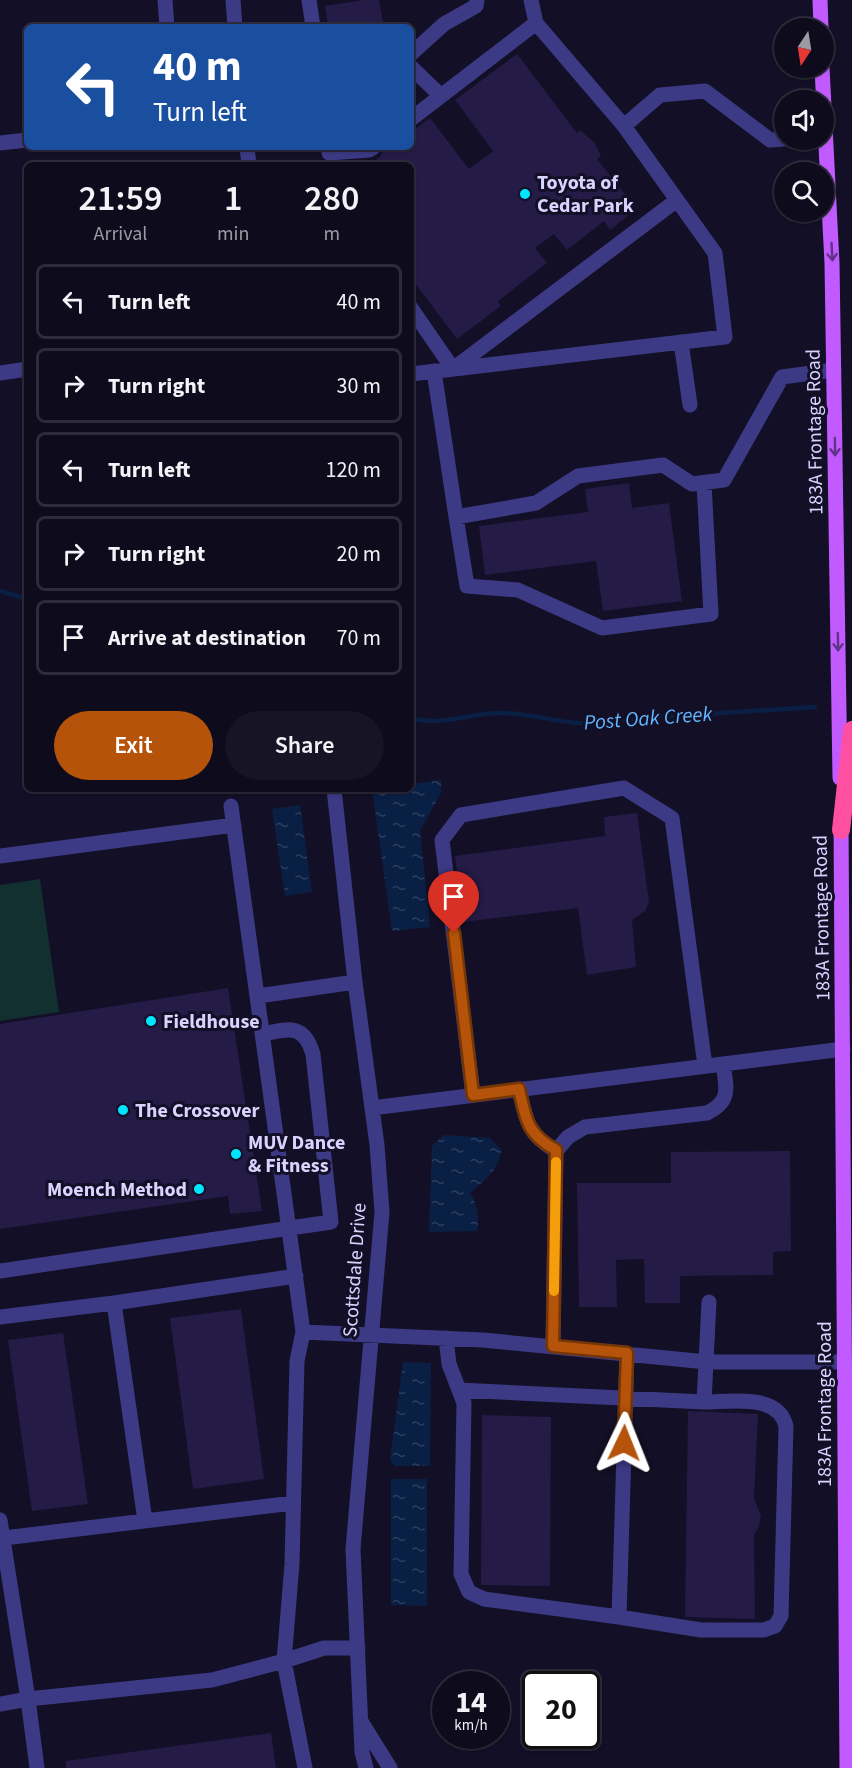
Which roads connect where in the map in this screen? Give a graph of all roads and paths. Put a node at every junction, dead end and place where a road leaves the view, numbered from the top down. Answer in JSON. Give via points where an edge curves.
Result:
{"nodes":[{"id":1,"x":165,"y":0,"type":"edge"},
{"id":2,"x":233,"y":0,"type":"edge"},
{"id":3,"x":309,"y":0,"type":"edge"},
{"id":4,"x":477,"y":0,"type":"edge"},
{"id":5,"x":531,"y":0,"type":"edge"},
{"id":6,"x":820,"y":0,"type":"edge"},
{"id":7,"x":821,"y":18,"type":"edge"},
{"id":8,"x":167,"y":24,"type":"edge"},
{"id":9,"x":236,"y":24,"type":"edge"},
{"id":10,"x":313,"y":24,"type":"edge"},
{"id":11,"x":536,"y":24,"type":"junction"},
{"id":12,"x":414,"y":51,"type":"edge"},
{"id":13,"x":414,"y":70,"type":"edge"},
{"id":14,"x":441,"y":96,"type":"junction"},
{"id":15,"x":414,"y":117,"type":"edge"},
{"id":16,"x":624,"y":126,"type":"junction"},
{"id":17,"x":24,"y":140,"type":"edge"},
{"id":18,"x":774,"y":140,"type":"edge"},
{"id":19,"x":0,"y":143,"type":"edge"},
{"id":20,"x":369,"y":150,"type":"edge"},
{"id":21,"x":826,"y":150,"type":"edge"},
{"id":22,"x":330,"y":155,"type":"edge"},
{"id":23,"x":677,"y":200,"type":"junction"},
{"id":24,"x":414,"y":312,"type":"edge"},
{"id":25,"x":681,"y":342,"type":"junction"},
{"id":26,"x":24,"y":369,"type":"edge"},
{"id":27,"x":453,"y":369,"type":"junction"},
{"id":28,"x":834,"y":370,"type":"junction"},
{"id":29,"x":434,"y":371,"type":"junction"},
{"id":30,"x":0,"y":373,"type":"edge"},
{"id":31,"x":414,"y":374,"type":"edge"},
{"id":32,"x":690,"y":405,"type":"dead end"},
{"id":33,"x":704,"y":483,"type":"junction"},
{"id":34,"x":456,"y":517,"type":"junction"},
{"id":35,"x":852,"y":730,"type":"edge"},
{"id":36,"x":334,"y":792,"type":"edge"},
{"id":37,"x":231,"y":806,"type":"dead end"},
{"id":38,"x":234,"y":825,"type":"junction"},
{"id":39,"x":841,"y":830,"type":"junction"},
{"id":40,"x":0,"y":856,"type":"edge"},
{"id":41,"x":355,"y":982,"type":"junction"},
{"id":42,"x":258,"y":996,"type":"junction"},
{"id":43,"x":263,"y":1034,"type":"junction"},
{"id":44,"x":843,"y":1049,"type":"junction"},
{"id":45,"x":723,"y":1064,"type":"junction"},
{"id":46,"x":705,"y":1066,"type":"junction"},
{"id":47,"x":519,"y":1089,"type":"junction"},
{"id":48,"x":473,"y":1095,"type":"junction"},
{"id":49,"x":372,"y":1108,"type":"junction"},
{"id":50,"x":556,"y":1150,"type":"junction"},
{"id":51,"x":290,"y":1227,"type":"junction"},
{"id":52,"x":0,"y":1271,"type":"edge"},
{"id":53,"x":297,"y":1276,"type":"junction"},
{"id":54,"x":709,"y":1302,"type":"dead end"},
{"id":55,"x":114,"y":1303,"type":"junction"},
{"id":56,"x":0,"y":1317,"type":"edge"},
{"id":57,"x":303,"y":1332,"type":"junction"},
{"id":58,"x":372,"y":1333,"type":"junction"},
{"id":59,"x":446,"y":1338,"type":"junction"},
{"id":60,"x":553,"y":1346,"type":"junction"},
{"id":61,"x":627,"y":1353,"type":"junction"},
{"id":62,"x":707,"y":1362,"type":"junction"},
{"id":63,"x":846,"y":1362,"type":"junction"},
{"id":64,"x":459,"y":1390,"type":"junction"},
{"id":65,"x":625,"y":1399,"type":"junction"},
{"id":66,"x":704,"y":1401,"type":"junction"},
{"id":67,"x":293,"y":1503,"type":"junction"},
{"id":68,"x":0,"y":1518,"type":"edge"},
{"id":69,"x":145,"y":1521,"type":"junction"},
{"id":70,"x":4,"y":1539,"type":"junction"},
{"id":71,"x":619,"y":1617,"type":"junction"},
{"id":72,"x":358,"y":1648,"type":"junction"},
{"id":73,"x":284,"y":1662,"type":"junction"},
{"id":74,"x":28,"y":1699,"type":"junction"},
{"id":75,"x":0,"y":1704,"type":"edge"},
{"id":76,"x":361,"y":1720,"type":"junction"},
{"id":77,"x":37,"y":1768,"type":"edge"},
{"id":78,"x":305,"y":1768,"type":"edge"},
{"id":79,"x":366,"y":1768,"type":"edge"},
{"id":80,"x":390,"y":1768,"type":"edge"},
{"id":81,"x":847,"y":1768,"type":"edge"}],
"edges":[{"from":1,"to":8,"type":"street"},
{"from":2,"to":9,"type":"street"},
{"from":3,"to":10,"type":"street"},
{"from":4,"to":12,"type":"street","via":[[476,6],[444,24]]},
{"from":5,"to":11,"type":"street"},
{"from":6,"to":7,"type":"main road"},
{"from":11,"to":14,"type":"street"},
{"from":11,"to":16,"type":"street"},
{"from":13,"to":14,"type":"street"},
{"from":14,"to":15,"type":"street"},
{"from":16,"to":18,"type":"street","via":[[660,95],[705,91]]},
{"from":16,"to":23,"type":"street"},
{"from":17,"to":19,"type":"street"},
{"from":20,"to":22,"type":"street"},
{"from":21,"to":28,"type":"main road","name":"183A Frontage Road","one_way":true},
{"from":23,"to":25,"type":"street","via":[[715,253],[725,337]]},
{"from":23,"to":27,"type":"street"},
{"from":24,"to":27,"type":"street"},
{"from":25,"to":27,"type":"street"},
{"from":25,"to":32,"type":"street"},
{"from":26,"to":30,"type":"street"},
{"from":27,"to":29,"type":"street"},
{"from":28,"to":33,"type":"street","via":[[782,378],[724,480]]},
{"from":28,"to":39,"type":"main road","name":"183A Frontage Road","one_way":true},
{"from":29,"to":31,"type":"street"},
{"from":29,"to":34,"type":"street"},
{"from":33,"to":34,"type":"street","via":[[692,484],[663,465],[578,476],[536,503]]},
{"from":33,"to":34,"type":"street","via":[[711,614],[700,616],[602,628],[518,590],[467,586]]},
{"from":35,"to":39,"type":"highway"},
{"from":36,"to":41,"type":"street","name":"Scottsdale Drive"},
{"from":37,"to":38,"type":"street"},
{"from":38,"to":40,"type":"street"},
{"from":38,"to":42,"type":"street"},
{"from":39,"to":44,"type":"main road","name":"183A Frontage Road"},
{"from":41,"to":42,"type":"street"},
{"from":41,"to":49,"type":"street","name":"Scottsdale Drive"},
{"from":42,"to":43,"type":"street"},
{"from":43,"to":51,"type":"street"},
{"from":43,"to":51,"type":"street","via":[[287,1029],[300,1032],[313,1054],[331,1222]]},
{"from":44,"to":45,"type":"street"},
{"from":44,"to":63,"type":"main road","name":"183A Frontage Road"},
{"from":45,"to":46,"type":"street"},
{"from":45,"to":50,"type":"street","via":[[727,1093],[720,1107],[707,1113],[585,1127]]},
{"from":46,"to":47,"type":"street"},
{"from":46,"to":48,"type":"street","via":[[672,818],[624,788],[461,815],[442,840]]},
{"from":47,"to":48,"type":"street"},
{"from":47,"to":50,"type":"street","via":[[526,1124],[541,1142]]},
{"from":48,"to":49,"type":"street"},
{"from":49,"to":58,"type":"street","name":"Scottsdale Drive","via":[[381,1212]]},
{"from":50,"to":60,"type":"street"},
{"from":51,"to":52,"type":"street"},
{"from":51,"to":53,"type":"street"},
{"from":53,"to":55,"type":"street"},
{"from":53,"to":57,"type":"street"},
{"from":54,"to":62,"type":"street"},
{"from":55,"to":56,"type":"street"},
{"from":55,"to":69,"type":"street"},
{"from":57,"to":58,"type":"street"},
{"from":57,"to":67,"type":"street","via":[[297,1361]]},
{"from":58,"to":59,"type":"street"},
{"from":58,"to":72,"type":"street","name":"Scottsdale Drive","via":[[353,1549]]},
{"from":59,"to":60,"type":"street"},
{"from":59,"to":64,"type":"street","via":[[449,1364]]},
{"from":60,"to":61,"type":"street"},
{"from":61,"to":62,"type":"street"},
{"from":61,"to":65,"type":"street"},
{"from":62,"to":63,"type":"street"},
{"from":62,"to":66,"type":"street"},
{"from":63,"to":81,"type":"main road","name":"183A Frontage Road"},
{"from":64,"to":65,"type":"street"},
{"from":64,"to":71,"type":"street","via":[[464,1403],[461,1574],[469,1592],[484,1599]]},
{"from":65,"to":66,"type":"street"},
{"from":65,"to":71,"type":"street"},
{"from":66,"to":71,"type":"street","via":[[760,1403],[776,1407],[783,1415],[786,1426],[781,1616],[775,1626],[764,1630],[701,1630]]},
{"from":67,"to":69,"type":"street"},
{"from":67,"to":73,"type":"street"},
{"from":68,"to":70,"type":"street"},
{"from":69,"to":70,"type":"street"},
{"from":70,"to":74,"type":"street"},
{"from":72,"to":73,"type":"street","via":[[324,1648]]},
{"from":72,"to":76,"type":"street","name":"Scottsdale Drive"},
{"from":73,"to":74,"type":"street","via":[[212,1680]]},
{"from":73,"to":78,"type":"street"},
{"from":74,"to":75,"type":"street"},
{"from":74,"to":77,"type":"street"},
{"from":76,"to":79,"type":"street","name":"Scottsdale Drive"},
{"from":76,"to":80,"type":"street","name":"Scottsdale Drive"}]}
